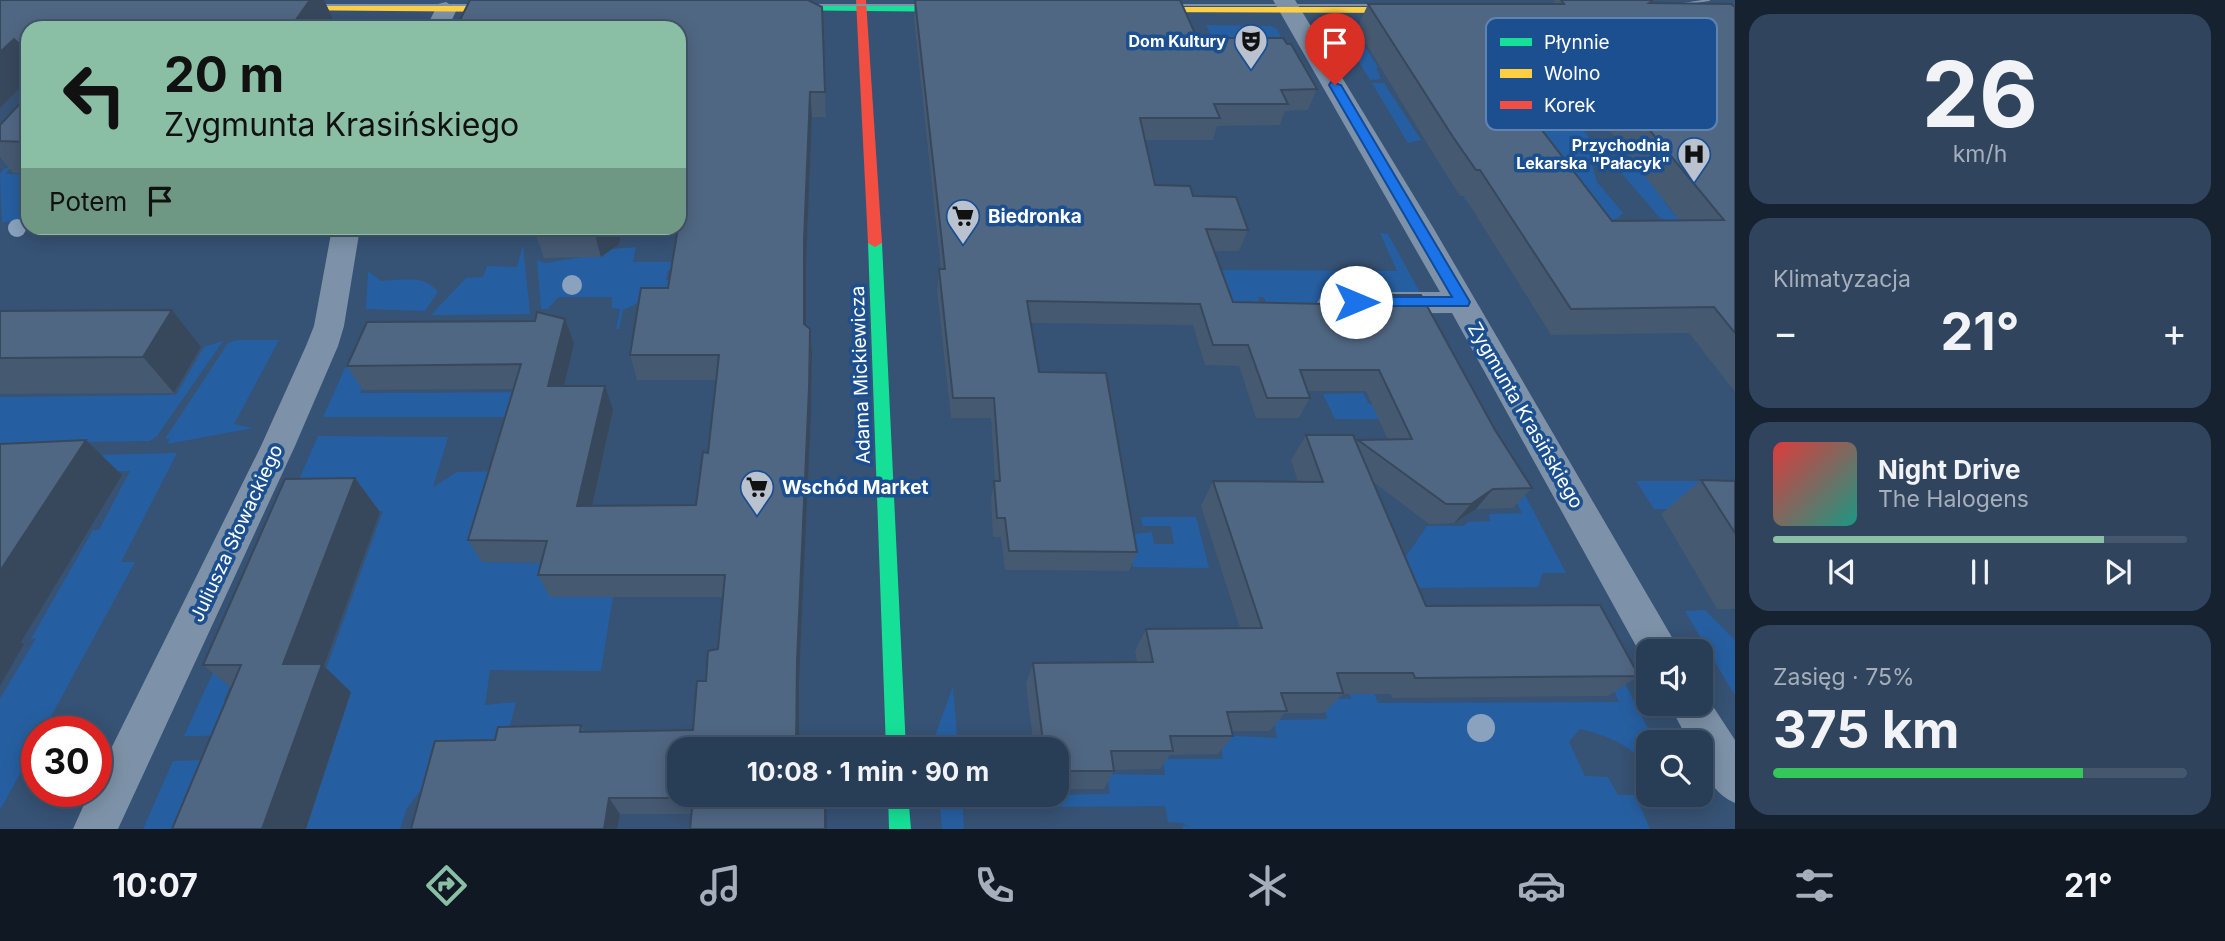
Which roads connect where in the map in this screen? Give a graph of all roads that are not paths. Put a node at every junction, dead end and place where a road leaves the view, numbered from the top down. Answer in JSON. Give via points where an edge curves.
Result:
{"nodes":[{"id":1,"x":861,"y":5,"type":"edge"},
{"id":2,"x":1287,"y":5,"type":"edge"},
{"id":3,"x":266,"y":8,"type":"edge"},
{"id":4,"x":755,"y":8,"type":"edge"},
{"id":5,"x":538,"y":9,"type":"edge"},
{"id":6,"x":985,"y":9,"type":"edge"},
{"id":7,"x":1117,"y":9,"type":"edge"},
{"id":8,"x":1434,"y":10,"type":"edge"},
{"id":9,"x":435,"y":11,"type":"edge"},
{"id":10,"x":345,"y":235,"type":"edge"},
{"id":11,"x":1462,"y":302,"type":"junction"},
{"id":12,"x":1332,"y":303,"type":"edge"},
{"id":13,"x":1653,"y":639,"type":"edge"},
{"id":14,"x":1697,"y":716,"type":"edge"},
{"id":15,"x":896,"y":737,"type":"edge"},
{"id":16,"x":1735,"y":781,"type":"edge"},
{"id":17,"x":899,"y":807,"type":"edge"},
{"id":18,"x":95,"y":829,"type":"edge"},
{"id":19,"x":900,"y":829,"type":"edge"}],
"edges":[{"from":1,"to":4,"type":"street"},
{"from":1,"to":6,"type":"street"},
{"from":1,"to":15,"type":"street","name":"Adama Mickiewicza"},
{"from":2,"to":7,"type":"street"},
{"from":2,"to":8,"type":"street"},
{"from":2,"to":11,"type":"street","name":"Zygmunta Krasińskiego"},
{"from":3,"to":9,"type":"street"},
{"from":5,"to":9,"type":"street"},
{"from":10,"to":18,"type":"street","name":"Juliusza Słowackiego","via":[[322,346]]},
{"from":11,"to":12,"type":"street"},
{"from":11,"to":13,"type":"street","name":"Zygmunta Krasińskiego"},
{"from":14,"to":16,"type":"street"},
{"from":17,"to":19,"type":"street"}]}
